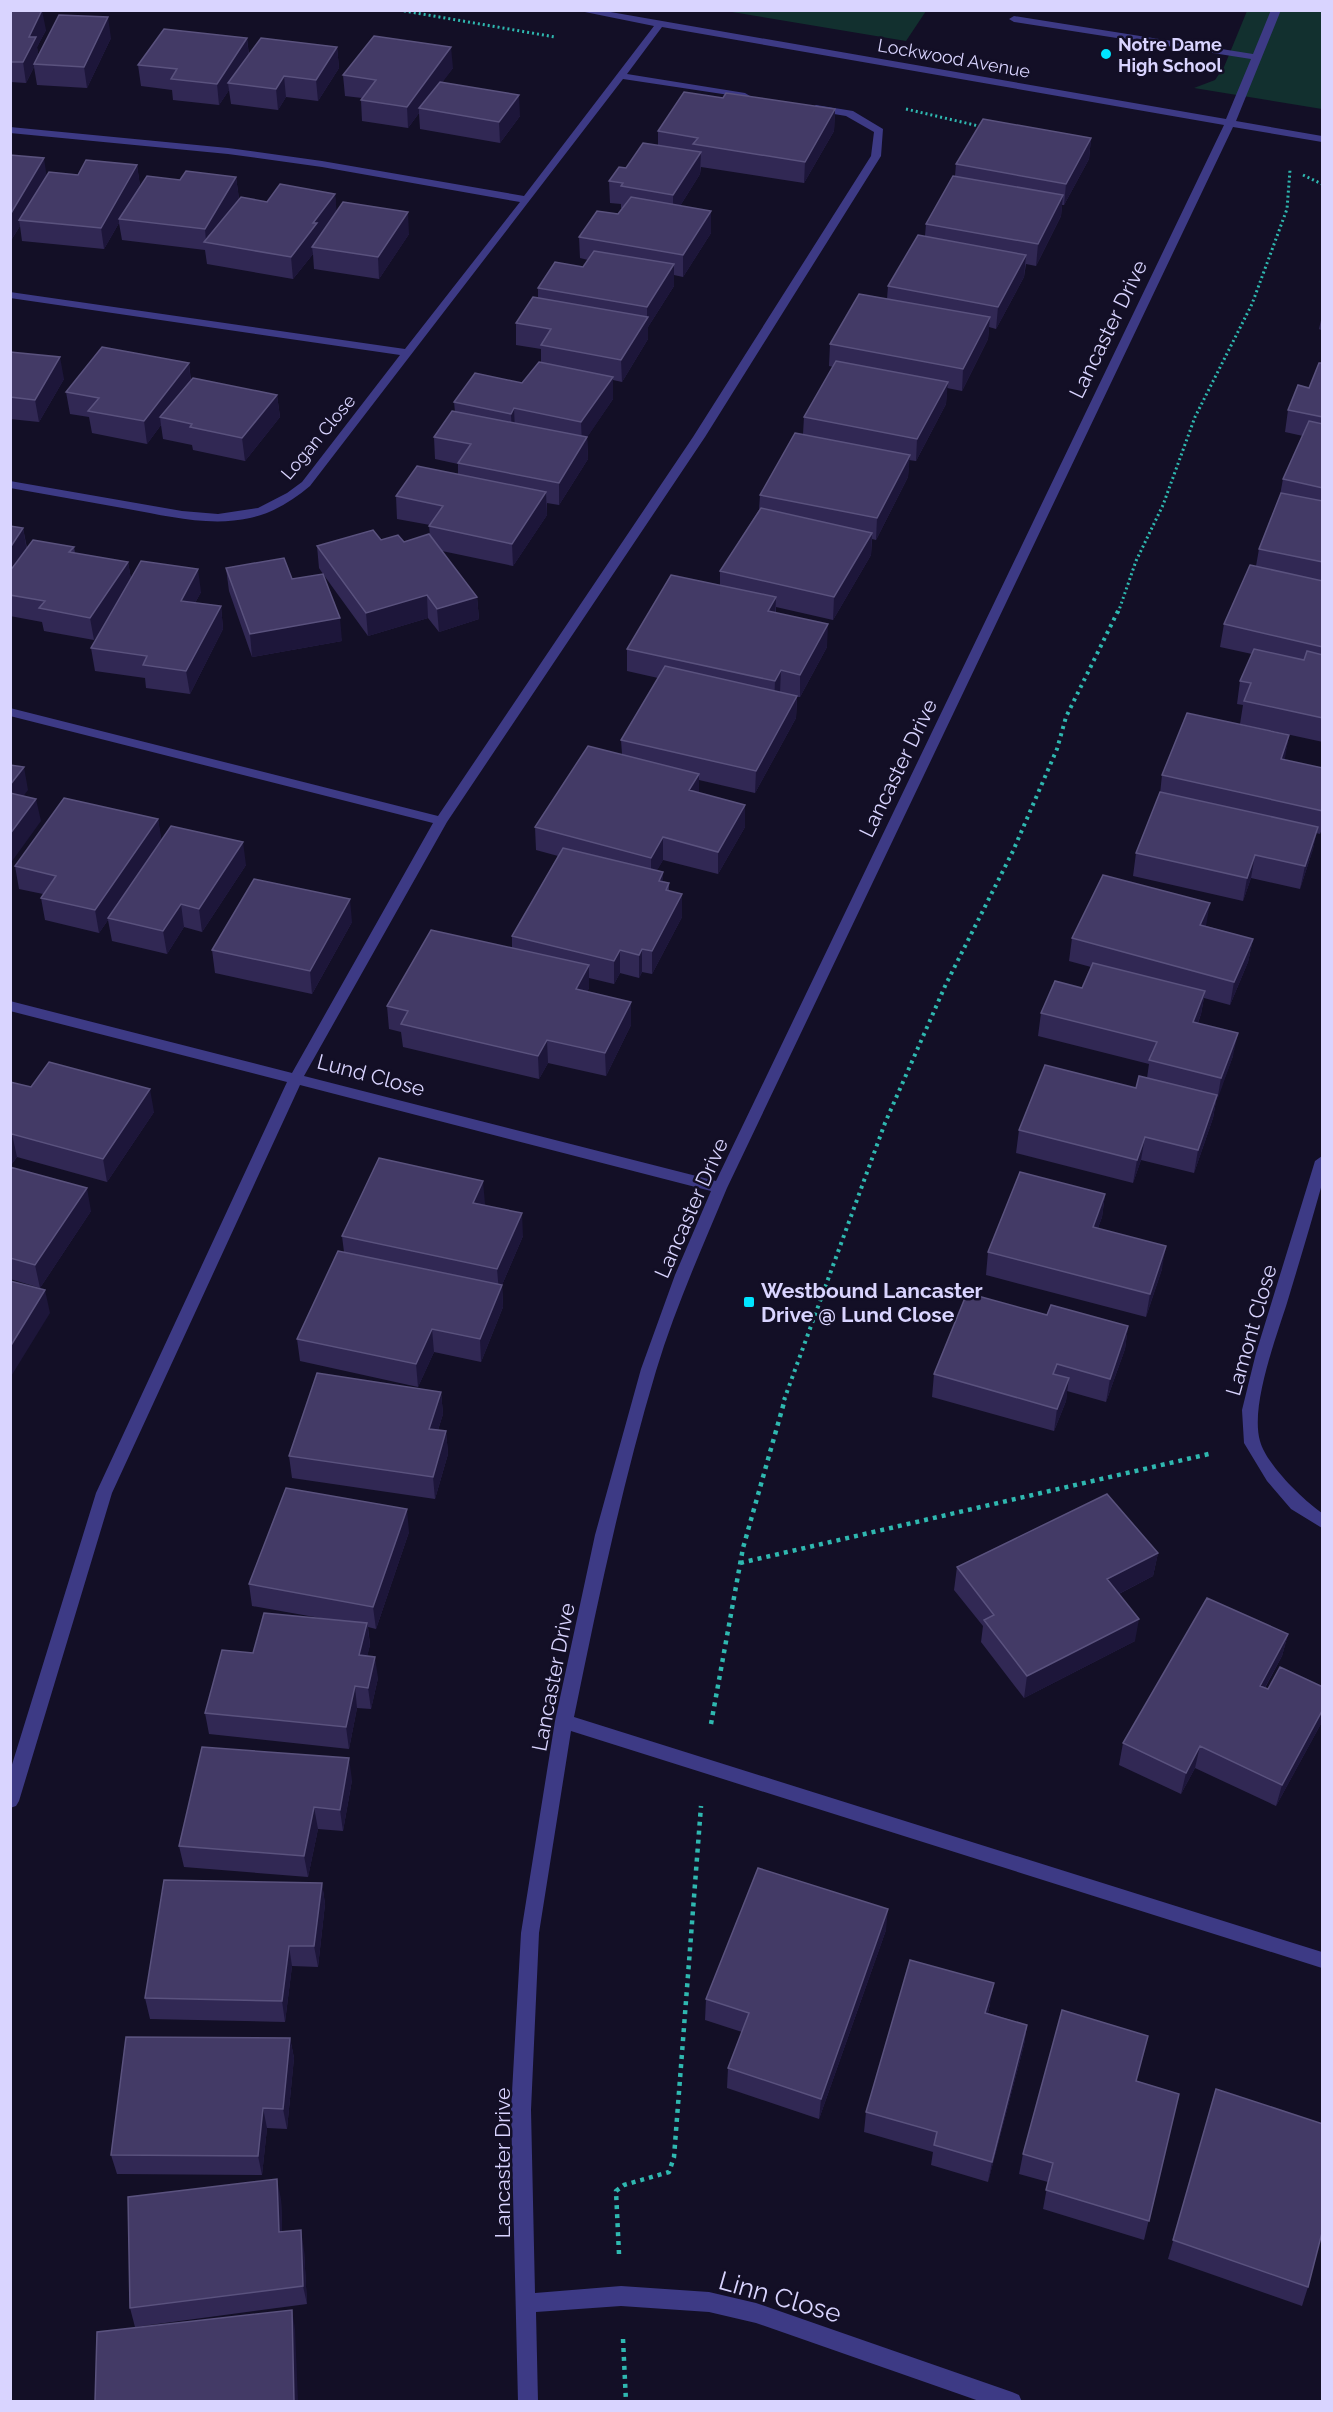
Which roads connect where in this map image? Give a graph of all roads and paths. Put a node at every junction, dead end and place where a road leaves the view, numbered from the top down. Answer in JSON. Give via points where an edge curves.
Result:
{"nodes":[{"id":1,"x":399,"y":10,"type":"edge"},
{"id":2,"x":579,"y":10,"type":"edge"},
{"id":3,"x":1276,"y":10,"type":"edge"},
{"id":4,"x":1014,"y":19,"type":"dead end"},
{"id":5,"x":660,"y":24,"type":"junction"},
{"id":6,"x":565,"y":39,"type":"dead end"},
{"id":7,"x":1256,"y":57,"type":"junction"},
{"id":8,"x":620,"y":76,"type":"junction"},
{"id":9,"x":758,"y":99,"type":"edge"},
{"id":10,"x":803,"y":106,"type":"edge"},
{"id":11,"x":1230,"y":123,"type":"junction"},
{"id":12,"x":10,"y":130,"type":"edge"},
{"id":13,"x":1323,"y":139,"type":"edge"},
{"id":14,"x":1290,"y":166,"type":"dead end"},
{"id":15,"x":527,"y":201,"type":"junction"},
{"id":16,"x":10,"y":294,"type":"edge"},
{"id":17,"x":410,"y":353,"type":"junction"},
{"id":18,"x":10,"y":484,"type":"edge"},
{"id":19,"x":10,"y":712,"type":"edge"},
{"id":20,"x":441,"y":821,"type":"junction"},
{"id":21,"x":10,"y":1006,"type":"edge"},
{"id":22,"x":296,"y":1078,"type":"junction"},
{"id":23,"x":1323,"y":1161,"type":"edge"},
{"id":24,"x":720,"y":1188,"type":"junction"},
{"id":25,"x":1252,"y":1443,"type":"junction"},
{"id":26,"x":1323,"y":1521,"type":"edge"},
{"id":27,"x":741,"y":1563,"type":"junction"},
{"id":28,"x":564,"y":1721,"type":"junction"},
{"id":29,"x":705,"y":1766,"type":"junction"},
{"id":30,"x":10,"y":1801,"type":"edge"},
{"id":31,"x":1323,"y":1959,"type":"edge"},
{"id":32,"x":616,"y":2191,"type":"dead end"},
{"id":33,"x":525,"y":2303,"type":"junction"},
{"id":34,"x":528,"y":2402,"type":"edge"},
{"id":35,"x":1012,"y":2402,"type":"edge"}],
"edges":[{"from":1,"to":6,"type":"path"},
{"from":2,"to":5,"type":"street","name":"Lockwood Avenue"},
{"from":3,"to":7,"type":"street","name":"Lancaster Drive"},
{"from":4,"to":7,"type":"street"},
{"from":5,"to":8,"type":"street","name":"Logan Close"},
{"from":5,"to":11,"type":"street","name":"Lockwood Avenue"},
{"from":7,"to":11,"type":"street","name":"Lancaster Drive"},
{"from":8,"to":9,"type":"street"},
{"from":8,"to":15,"type":"street","name":"Logan Close"},
{"from":10,"to":20,"type":"street","via":[[849,113],[879,131],[876,156],[699,437]]},
{"from":11,"to":13,"type":"street","name":"Lockwood Avenue"},
{"from":11,"to":24,"type":"street","name":"Lancaster Drive"},
{"from":12,"to":15,"type":"street","via":[[228,151]]},
{"from":14,"to":27,"type":"path","via":[[1287,209],[1252,304],[1195,417],[1123,602],[1066,717],[1057,749],[1013,851],[946,984],[885,1123],[783,1403]]},
{"from":15,"to":17,"type":"street","name":"Logan Close"},
{"from":16,"to":17,"type":"street"},
{"from":17,"to":18,"type":"street","name":"Logan Close","via":[[306,484],[262,513],[236,517],[182,515]]},
{"from":19,"to":20,"type":"street"},
{"from":20,"to":22,"type":"street"},
{"from":21,"to":22,"type":"street","name":"Lund Close"},
{"from":22,"to":24,"type":"street","name":"Lund Close"},
{"from":22,"to":30,"type":"street","via":[[104,1493]]},
{"from":23,"to":25,"type":"street","name":"Lamont Close","via":[[1261,1364],[1250,1410]]},
{"from":24,"to":28,"type":"street","name":"Lancaster Drive","via":[[682,1275],[649,1370],[603,1535]]},
{"from":25,"to":26,"type":"street","name":"Lamont Close","via":[[1297,1504]]},
{"from":25,"to":27,"type":"path"},
{"from":27,"to":29,"type":"path"},
{"from":28,"to":29,"type":"street"},
{"from":28,"to":33,"type":"street","name":"Lancaster Drive","via":[[530,1933],[521,2110]]},
{"from":29,"to":31,"type":"street"},
{"from":29,"to":32,"type":"path","via":[[674,2157],[669,2172]]},
{"from":33,"to":34,"type":"street","name":"Lancaster Drive"},
{"from":33,"to":35,"type":"street","name":"Linn Close","via":[[621,2296],[709,2302],[756,2313]]}]}
